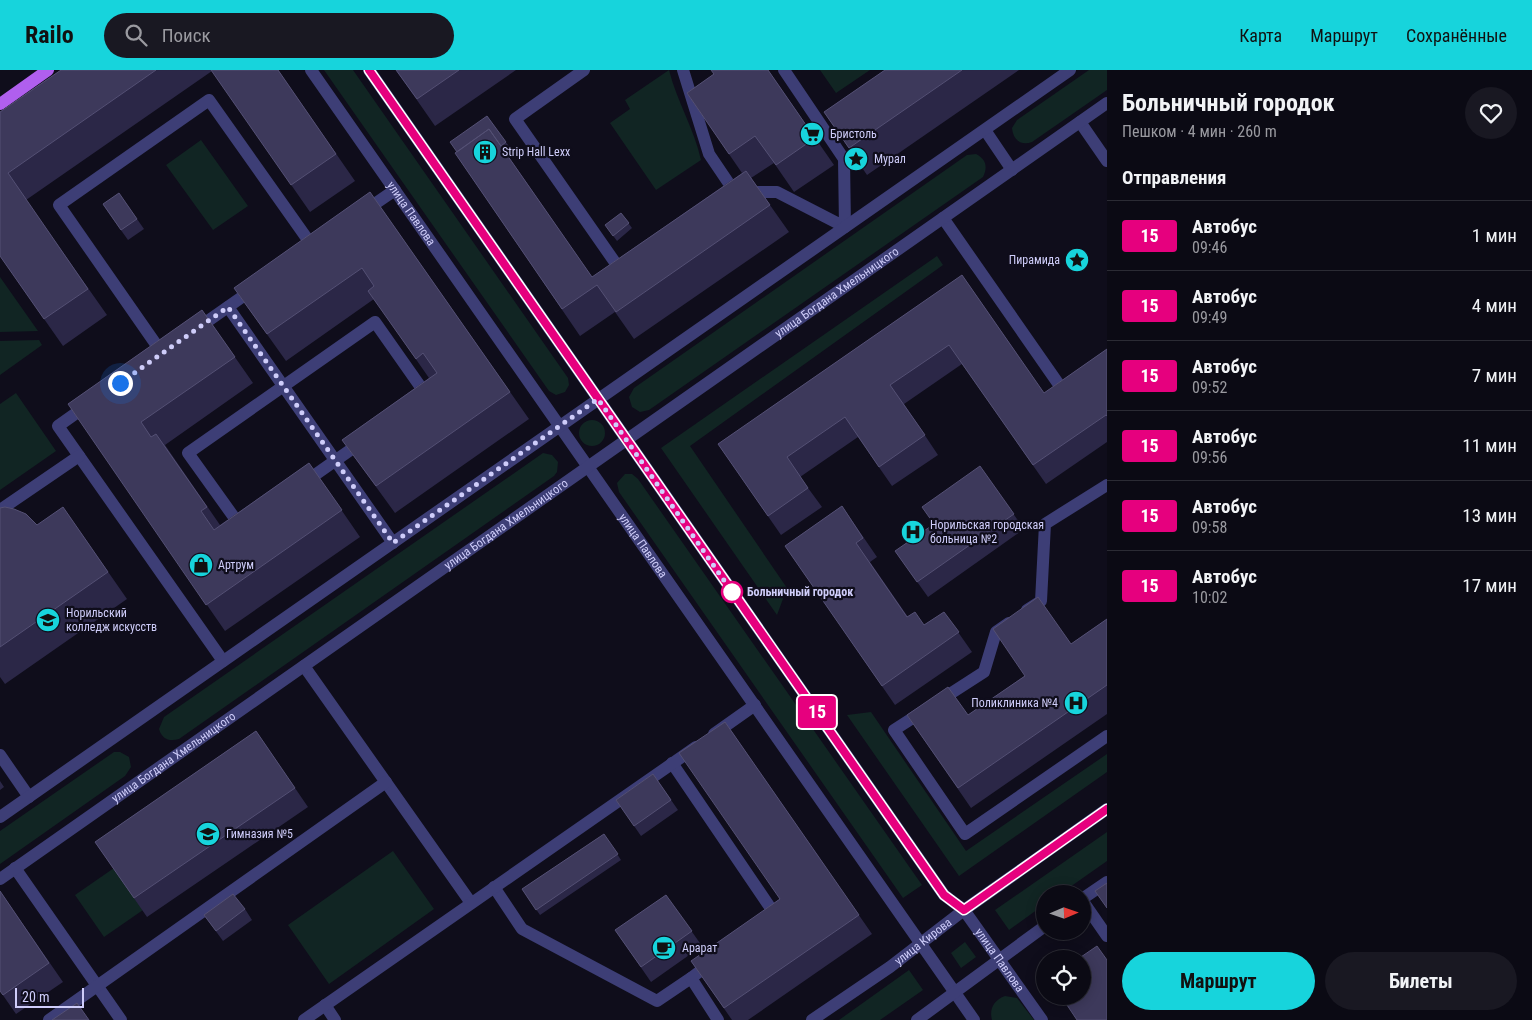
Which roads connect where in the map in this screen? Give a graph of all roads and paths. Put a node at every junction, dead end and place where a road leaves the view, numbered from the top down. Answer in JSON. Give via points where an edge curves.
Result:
{"nodes":[{"id":1,"x":48,"y":70,"type":"edge"},
{"id":2,"x":311,"y":70,"type":"edge"},
{"id":3,"x":369,"y":70,"type":"edge"},
{"id":4,"x":584,"y":70,"type":"edge"},
{"id":5,"x":683,"y":70,"type":"edge"},
{"id":6,"x":784,"y":70,"type":"edge"},
{"id":7,"x":1070,"y":70,"type":"edge"},
{"id":8,"x":1107,"y":103,"type":"edge"},
{"id":9,"x":0,"y":104,"type":"edge"},
{"id":10,"x":1080,"y":122,"type":"junction"},
{"id":11,"x":985,"y":130,"type":"junction"},
{"id":12,"x":1107,"y":162,"type":"edge"},
{"id":13,"x":1012,"y":170,"type":"junction"},
{"id":14,"x":395,"y":190,"type":"junction"},
{"id":15,"x":944,"y":218,"type":"junction"},
{"id":16,"x":351,"y":221,"type":"edge"},
{"id":17,"x":845,"y":227,"type":"junction"},
{"id":18,"x":313,"y":247,"type":"edge"},
{"id":19,"x":637,"y":259,"type":"edge"},
{"id":20,"x":266,"y":280,"type":"edge"},
{"id":21,"x":228,"y":307,"type":"junction"},
{"id":22,"x":187,"y":336,"type":"edge"},
{"id":23,"x":162,"y":353,"type":"edge"},
{"id":24,"x":1077,"y":378,"type":"edge"},
{"id":25,"x":283,"y":386,"type":"junction"},
{"id":26,"x":99,"y":397,"type":"edge"},
{"id":27,"x":598,"y":399,"type":"junction"},
{"id":28,"x":560,"y":426,"type":"junction"},
{"id":29,"x":627,"y":440,"type":"junction"},
{"id":30,"x":79,"y":456,"type":"junction"},
{"id":31,"x":336,"y":461,"type":"junction"},
{"id":32,"x":588,"y":467,"type":"junction"},
{"id":33,"x":1107,"y":486,"type":"edge"},
{"id":34,"x":0,"y":510,"type":"edge"},
{"id":35,"x":393,"y":543,"type":"junction"},
{"id":36,"x":224,"y":661,"type":"junction"},
{"id":37,"x":304,"y":666,"type":"junction"},
{"id":38,"x":755,"y":705,"type":"junction"},
{"id":39,"x":1107,"y":736,"type":"edge"},
{"id":40,"x":0,"y":754,"type":"edge"},
{"id":41,"x":672,"y":763,"type":"junction"},
{"id":42,"x":386,"y":782,"type":"junction"},
{"id":43,"x":29,"y":797,"type":"junction"},
{"id":44,"x":1107,"y":810,"type":"edge"},
{"id":45,"x":0,"y":817,"type":"edge"},
{"id":46,"x":15,"y":868,"type":"junction"},
{"id":47,"x":0,"y":879,"type":"edge"},
{"id":48,"x":1107,"y":882,"type":"edge"},
{"id":49,"x":494,"y":888,"type":"junction"},
{"id":50,"x":1091,"y":894,"type":"edge"},
{"id":51,"x":471,"y":903,"type":"junction"},
{"id":52,"x":964,"y":910,"type":"junction"},
{"id":53,"x":1091,"y":913,"type":"edge"},
{"id":54,"x":761,"y":927,"type":"edge"},
{"id":55,"x":1036,"y":932,"type":"edge"},
{"id":56,"x":1107,"y":936,"type":"edge"},
{"id":57,"x":921,"y":943,"type":"junction"},
{"id":58,"x":722,"y":955,"type":"edge"},
{"id":59,"x":998,"y":958,"type":"junction"},
{"id":60,"x":691,"y":978,"type":"junction"},
{"id":61,"x":97,"y":985,"type":"junction"},
{"id":62,"x":955,"y":992,"type":"junction"},
{"id":63,"x":325,"y":1005,"type":"junction"},
{"id":64,"x":49,"y":1020,"type":"edge"},
{"id":65,"x":121,"y":1020,"type":"edge"},
{"id":66,"x":304,"y":1020,"type":"edge"},
{"id":67,"x":335,"y":1020,"type":"edge"},
{"id":68,"x":718,"y":1020,"type":"edge"},
{"id":69,"x":812,"y":1020,"type":"edge"},
{"id":70,"x":916,"y":1020,"type":"edge"},
{"id":71,"x":974,"y":1020,"type":"edge"},
{"id":72,"x":1042,"y":1020,"type":"edge"}],
"edges":[{"from":1,"to":9,"type":"main road"},
{"from":2,"to":14,"type":"street","name":"улица Павлова"},
{"from":3,"to":27,"type":"street","name":"улица Павлова"},
{"from":4,"to":19,"type":"street","via":[[515,118],[621,271]]},
{"from":5,"to":17,"type":"street","via":[[709,154],[730,194],[777,192]]},
{"from":6,"to":17,"type":"street","via":[[830,129],[844,159]]},
{"from":7,"to":11,"type":"street"},
{"from":8,"to":10,"type":"street","name":"улица Богдана Хмельницкого"},
{"from":10,"to":12,"type":"street"},
{"from":10,"to":13,"type":"street","name":"улица Богдана Хмельницкого"},
{"from":11,"to":13,"type":"street"},
{"from":11,"to":17,"type":"street"},
{"from":13,"to":15,"type":"street","name":"улица Богдана Хмельницкого"},
{"from":14,"to":16,"type":"street"},
{"from":14,"to":28,"type":"street","name":"улица Павлова"},
{"from":15,"to":24,"type":"street","via":[[1062,389]]},
{"from":15,"to":29,"type":"street","name":"улица Богдана Хмельницкого"},
{"from":17,"to":27,"type":"street"},
{"from":18,"to":23,"type":"street","via":[[209,100],[59,205]]},
{"from":20,"to":21,"type":"street"},
{"from":21,"to":22,"type":"street"},
{"from":21,"to":25,"type":"street"},
{"from":25,"to":31,"type":"street"},
{"from":25,"to":31,"type":"street","via":[[375,322],[380,329],[427,396]]},
{"from":25,"to":31,"type":"street","via":[[188,452],[230,512],[241,527]]},
{"from":26,"to":30,"type":"street","via":[[58,426]]},
{"from":27,"to":28,"type":"street"},
{"from":27,"to":29,"type":"street","name":"улица Павлова"},
{"from":28,"to":32,"type":"street","name":"улица Павлова"},
{"from":28,"to":35,"type":"street"},
{"from":29,"to":32,"type":"street","name":"улица Богдана Хмельницкого"},
{"from":29,"to":52,"type":"street","name":"улица Павлова","via":[[944,895]]},
{"from":30,"to":34,"type":"street"},
{"from":30,"to":36,"type":"street"},
{"from":31,"to":35,"type":"street"},
{"from":32,"to":37,"type":"street","name":"улица Богдана Хмельницкого"},
{"from":32,"to":38,"type":"street","name":"улица Павлова"},
{"from":33,"to":39,"type":"street","via":[[1045,524],[1041,601],[996,632],[984,672],[894,730],[965,834]]},
{"from":35,"to":36,"type":"street"},
{"from":36,"to":43,"type":"street"},
{"from":37,"to":42,"type":"street"},
{"from":37,"to":46,"type":"street","name":"улица Богдана Хмельницкого"},
{"from":38,"to":41,"type":"street"},
{"from":38,"to":57,"type":"street","name":"улица Павлова"},
{"from":40,"to":43,"type":"street"},
{"from":41,"to":49,"type":"street"},
{"from":41,"to":54,"type":"street","via":[[776,916]]},
{"from":42,"to":51,"type":"street"},
{"from":42,"to":61,"type":"street"},
{"from":43,"to":45,"type":"street"},
{"from":44,"to":52,"type":"street","name":"улица Кирова"},
{"from":46,"to":47,"type":"street","name":"улица Богдана Хмельницкого"},
{"from":46,"to":61,"type":"street"},
{"from":48,"to":50,"type":"street"},
{"from":49,"to":51,"type":"street"},
{"from":49,"to":60,"type":"street","via":[[522,929],[658,1001]]},
{"from":51,"to":63,"type":"street"},
{"from":52,"to":57,"type":"street","name":"улица Кирова"},
{"from":52,"to":59,"type":"street","name":"улица Павлова"},
{"from":53,"to":56,"type":"street"},
{"from":55,"to":59,"type":"street"},
{"from":57,"to":62,"type":"street","name":"улица Павлова"},
{"from":57,"to":69,"type":"street","name":"улица Кирова"},
{"from":58,"to":60,"type":"street"},
{"from":59,"to":62,"type":"street"},
{"from":59,"to":72,"type":"street","name":"улица Павлова"},
{"from":60,"to":68,"type":"street"},
{"from":61,"to":64,"type":"street"},
{"from":61,"to":65,"type":"street"},
{"from":62,"to":70,"type":"street"},
{"from":62,"to":71,"type":"street","name":"улица Павлова"},
{"from":63,"to":66,"type":"street"},
{"from":63,"to":67,"type":"street"}]}
